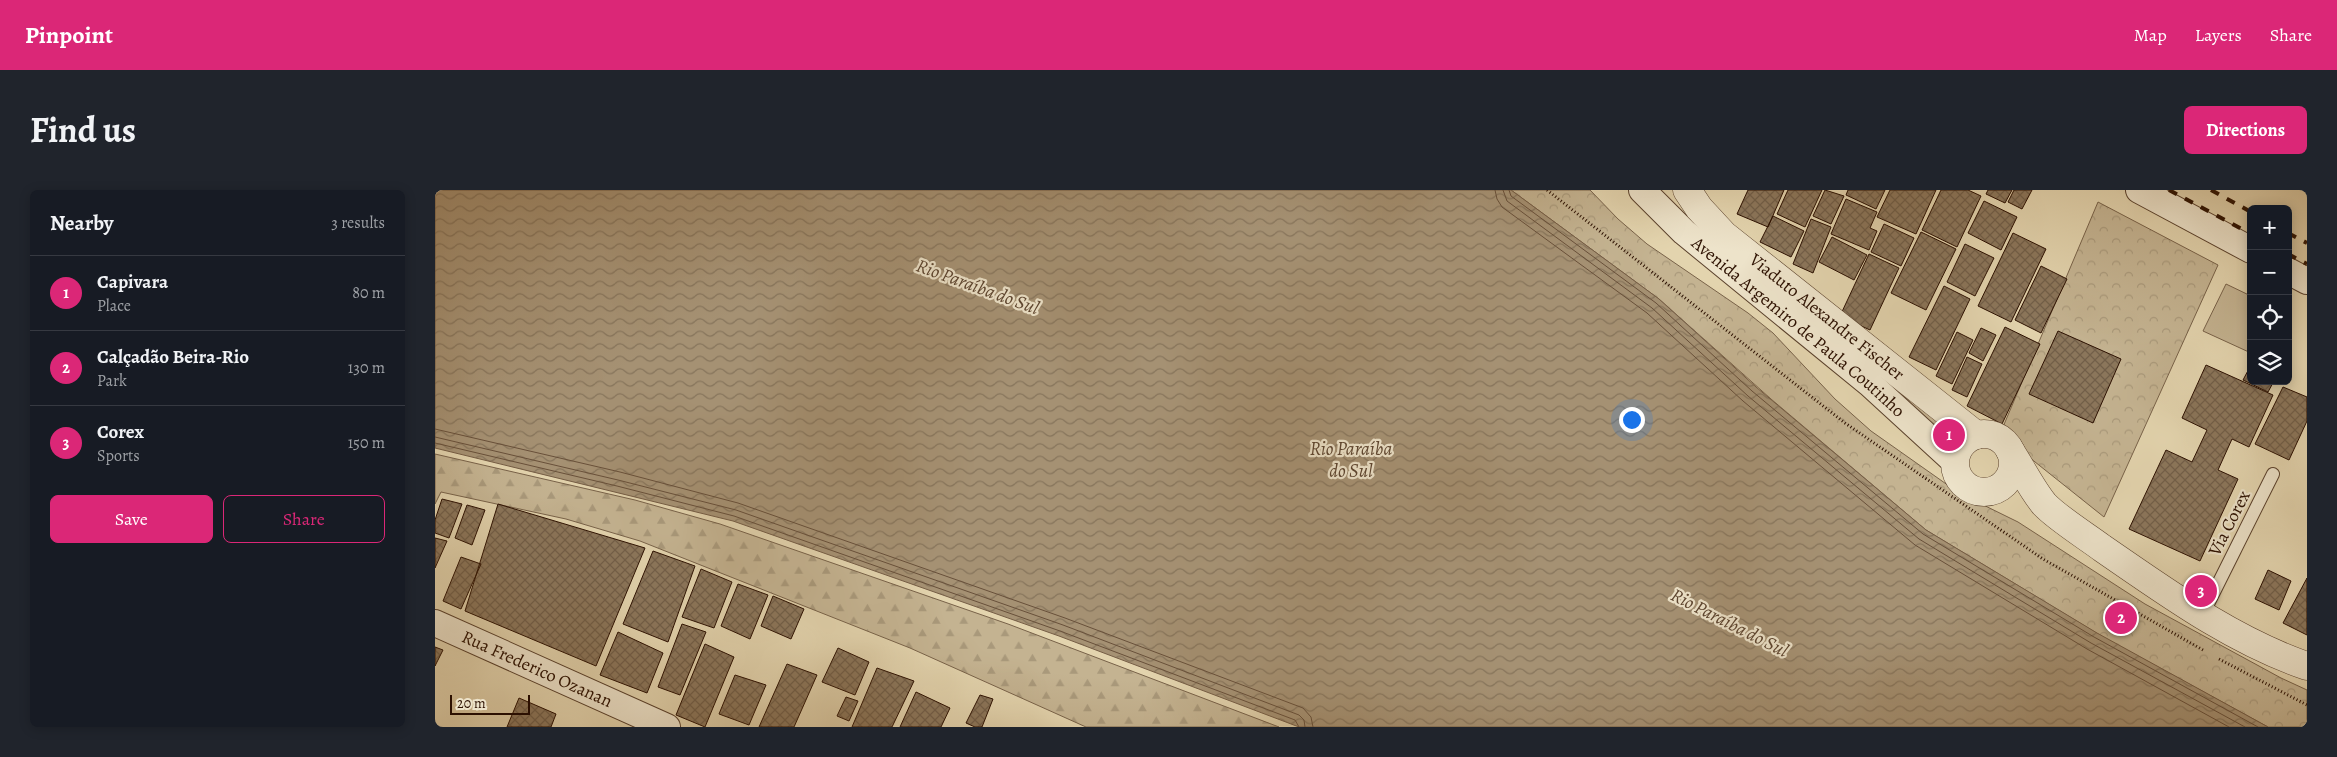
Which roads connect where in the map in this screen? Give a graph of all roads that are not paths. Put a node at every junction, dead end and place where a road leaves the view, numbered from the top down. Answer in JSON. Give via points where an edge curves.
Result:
{"nodes":[{"id":1,"x":1642,"y":190,"type":"edge"},
{"id":2,"x":1687,"y":190,"type":"edge"},
{"id":3,"x":2139,"y":190,"type":"edge"},
{"id":4,"x":2247,"y":248,"type":"edge"},
{"id":5,"x":2292,"y":273,"type":"edge"},
{"id":6,"x":2307,"y":281,"type":"edge"},
{"id":7,"x":1966,"y":427,"type":"junction"},
{"id":8,"x":2009,"y":449,"type":"junction"},
{"id":9,"x":1954,"y":461,"type":"junction"},
{"id":10,"x":2273,"y":474,"type":"dead end"},
{"id":11,"x":1978,"y":491,"type":"junction"},
{"id":12,"x":2045,"y":505,"type":"junction"},
{"id":13,"x":2203,"y":614,"type":"junction"},
{"id":14,"x":435,"y":622,"type":"edge"},
{"id":15,"x":2307,"y":666,"type":"edge"},
{"id":16,"x":667,"y":727,"type":"edge"}],
"edges":[{"from":1,"to":9,"type":"street","name":"Avenida Argemiro de Paula Coutinho","via":[[1684,232],[1871,384]]},
{"from":2,"to":7,"type":"street","name":"Viaduto Alexandre Fischer","via":[[1724,235]]},
{"from":3,"to":4,"type":"street"},
{"from":5,"to":6,"type":"street"},
{"from":7,"to":8,"type":"street","via":[[1995,436]]},
{"from":7,"to":9,"type":"street"},
{"from":8,"to":11,"type":"street","via":[[2013,464],[2009,477],[1995,490]]},
{"from":8,"to":12,"type":"street"},
{"from":9,"to":11,"type":"street","via":[[1959,478],[1967,487]]},
{"from":10,"to":13,"type":"lane","name":"Via Corex"},
{"from":11,"to":12,"type":"street"},
{"from":12,"to":13,"type":"street","via":[[2130,567]]},
{"from":13,"to":15,"type":"street","via":[[2265,649]]},
{"from":14,"to":16,"type":"street","name":"Rua Frederico Ozanan"}]}
